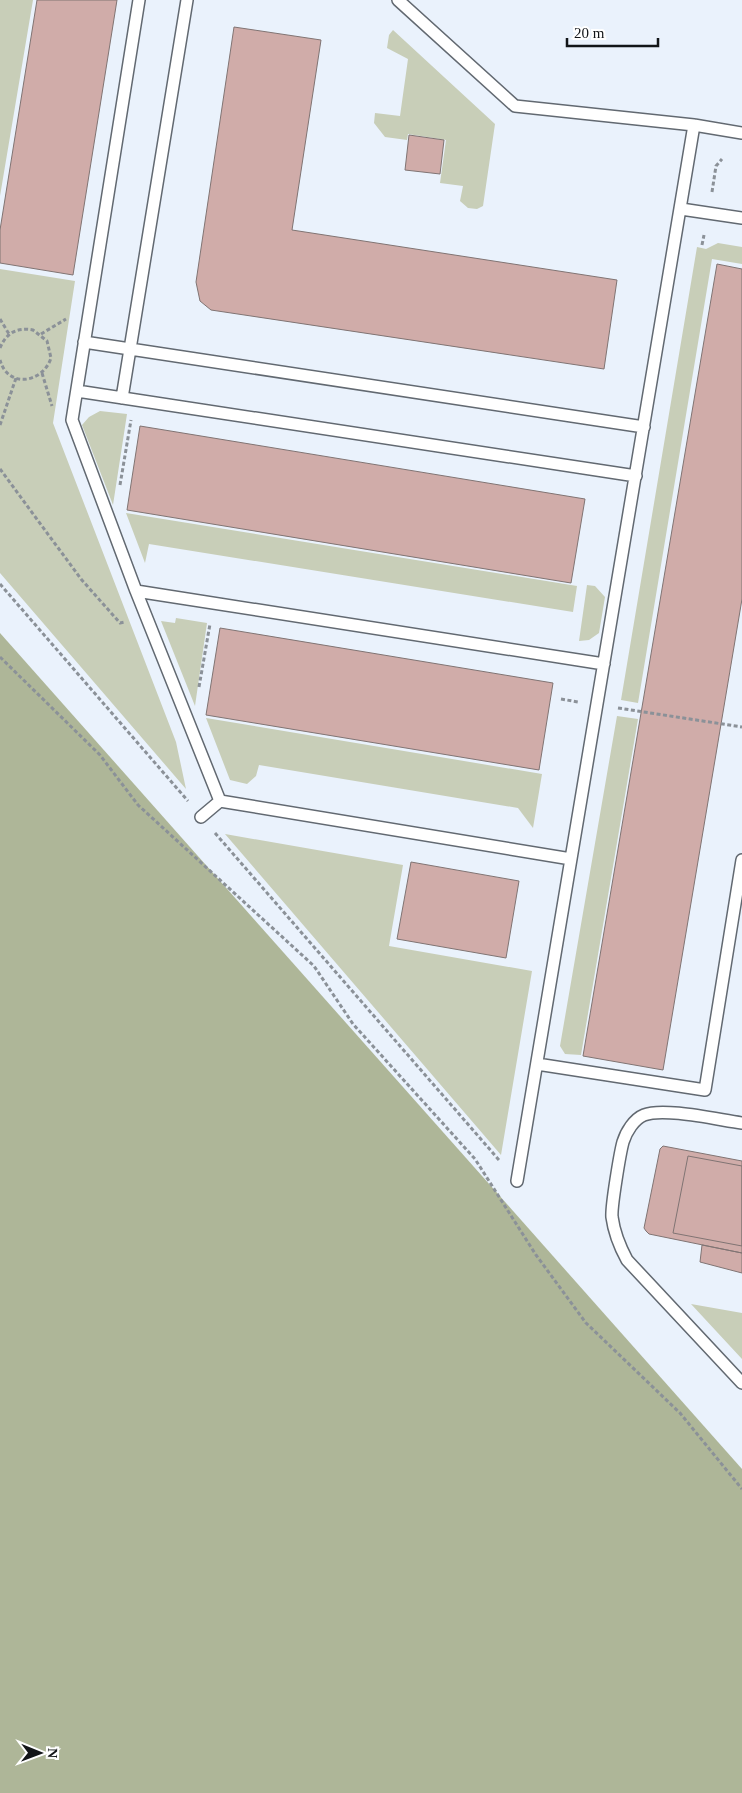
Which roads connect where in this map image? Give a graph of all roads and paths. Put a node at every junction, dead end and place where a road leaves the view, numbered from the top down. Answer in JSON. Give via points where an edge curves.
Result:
{"nodes":[{"id":1,"x":139,"y":0,"type":"edge"},
{"id":2,"x":187,"y":0,"type":"edge"},
{"id":3,"x":398,"y":0,"type":"edge"},
{"id":4,"x":694,"y":125,"type":"junction"},
{"id":5,"x":742,"y":133,"type":"edge"},
{"id":6,"x":681,"y":208,"type":"junction"},
{"id":7,"x":742,"y":218,"type":"edge"},
{"id":8,"x":72,"y":315,"type":"dead end"},
{"id":9,"x":0,"y":319,"type":"edge"},
{"id":10,"x":9,"y":334,"type":"junction"},
{"id":11,"x":41,"y":334,"type":"junction"},
{"id":12,"x":84,"y":342,"type":"junction"},
{"id":13,"x":0,"y":348,"type":"edge"},
{"id":14,"x":130,"y":348,"type":"junction"},
{"id":15,"x":0,"y":361,"type":"edge"},
{"id":16,"x":42,"y":373,"type":"junction"},
{"id":17,"x":16,"y":378,"type":"junction"},
{"id":18,"x":77,"y":391,"type":"junction"},
{"id":19,"x":122,"y":398,"type":"junction"},
{"id":20,"x":53,"y":410,"type":"dead end"},
{"id":21,"x":0,"y":425,"type":"edge"},
{"id":22,"x":644,"y":427,"type":"junction"},
{"id":23,"x":0,"y":468,"type":"edge"},
{"id":24,"x":636,"y":476,"type":"junction"},
{"id":25,"x":0,"y":584,"type":"edge"},
{"id":26,"x":136,"y":591,"type":"junction"},
{"id":27,"x":130,"y":622,"type":"dead end"},
{"id":28,"x":0,"y":657,"type":"edge"},
{"id":29,"x":604,"y":664,"type":"junction"},
{"id":30,"x":561,"y":699,"type":"dead end"},
{"id":31,"x":597,"y":704,"type":"junction"},
{"id":32,"x":742,"y":727,"type":"edge"},
{"id":33,"x":220,"y":802,"type":"junction"},
{"id":34,"x":201,"y":817,"type":"junction"},
{"id":35,"x":571,"y":859,"type":"junction"},
{"id":36,"x":742,"y":860,"type":"edge"},
{"id":37,"x":537,"y":1064,"type":"junction"},
{"id":38,"x":742,"y":1123,"type":"edge"},
{"id":39,"x":518,"y":1180,"type":"joint"},
{"id":40,"x":742,"y":1383,"type":"edge"},
{"id":41,"x":742,"y":1489,"type":"edge"}],
"edges":[{"from":1,"to":12,"type":"lane"},
{"from":2,"to":14,"type":"lane"},
{"from":3,"to":4,"type":"lane","via":[[515,106]]},
{"from":4,"to":5,"type":"lane"},
{"from":4,"to":6,"type":"lane"},
{"from":6,"to":7,"type":"lane"},
{"from":6,"to":22,"type":"lane"},
{"from":8,"to":11,"type":"path"},
{"from":9,"to":10,"type":"path"},
{"from":10,"to":11,"type":"path","via":[[25,328]]},
{"from":10,"to":13,"type":"path"},
{"from":11,"to":16,"type":"path","via":[[50,349],[50,358]]},
{"from":12,"to":14,"type":"lane"},
{"from":12,"to":18,"type":"lane"},
{"from":14,"to":19,"type":"lane"},
{"from":14,"to":22,"type":"lane"},
{"from":15,"to":17,"type":"path"},
{"from":16,"to":17,"type":"path","via":[[27,380]]},
{"from":16,"to":20,"type":"path"},
{"from":17,"to":21,"type":"path"},
{"from":18,"to":19,"type":"lane"},
{"from":18,"to":26,"type":"lane","via":[[72,420]]},
{"from":19,"to":24,"type":"lane"},
{"from":22,"to":24,"type":"lane"},
{"from":23,"to":27,"type":"path","via":[[81,579],[120,623]]},
{"from":24,"to":29,"type":"lane"},
{"from":25,"to":34,"type":"path"},
{"from":26,"to":29,"type":"lane"},
{"from":26,"to":33,"type":"lane"},
{"from":28,"to":41,"type":"path","via":[[100,756],[138,804],[314,966],[353,1024],[475,1159],[536,1255],[586,1323],[680,1412]]},
{"from":29,"to":31,"type":"lane"},
{"from":30,"to":31,"type":"path"},
{"from":31,"to":32,"type":"path"},
{"from":31,"to":35,"type":"lane"},
{"from":33,"to":34,"type":"lane"},
{"from":33,"to":35,"type":"lane"},
{"from":34,"to":39,"type":"path"},
{"from":35,"to":37,"type":"lane"},
{"from":36,"to":37,"type":"lane","via":[[705,1090]]},
{"from":37,"to":39,"type":"lane"},
{"from":38,"to":40,"type":"lane","via":[[674,1114],[642,1116],[632,1125],[623,1141],[612,1216],[627,1260]]}]}
